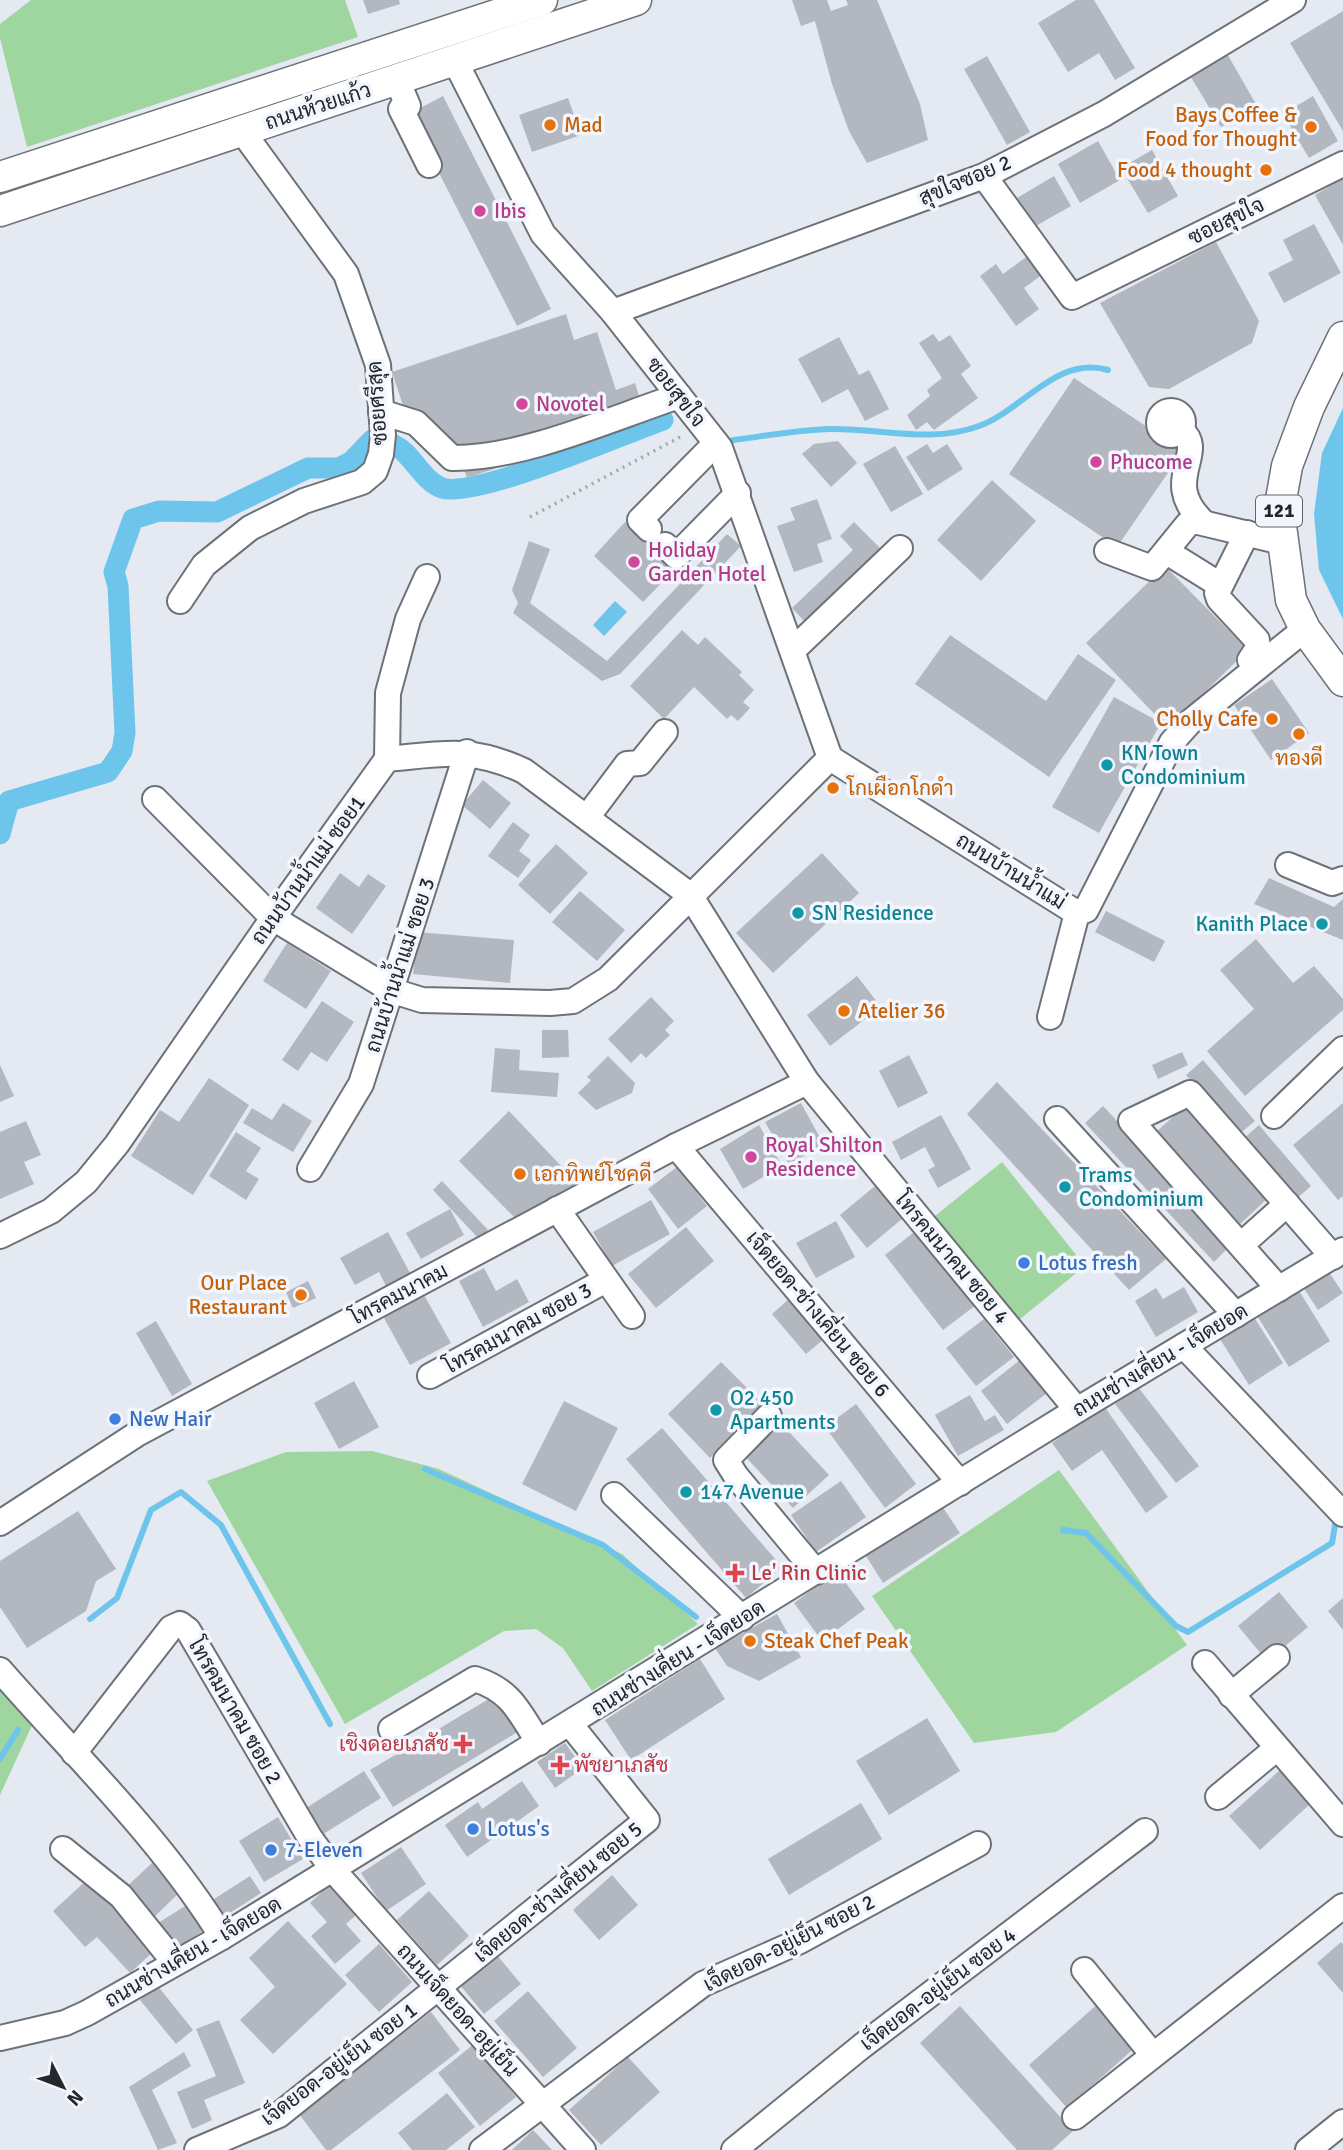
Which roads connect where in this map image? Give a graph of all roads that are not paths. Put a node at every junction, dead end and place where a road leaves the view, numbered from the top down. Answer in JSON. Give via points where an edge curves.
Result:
{"nodes":[{"id":1,"x":542,"y":0,"type":"edge"},
{"id":2,"x":636,"y":0,"type":"edge"},
{"id":3,"x":1293,"y":0,"type":"edge"},
{"id":4,"x":444,"y":32,"type":"junction"},
{"id":5,"x":455,"y":61,"type":"junction"},
{"id":6,"x":406,"y":99,"type":"junction"},
{"id":7,"x":242,"y":131,"type":"junction"},
{"id":8,"x":1343,"y":164,"type":"edge"},
{"id":9,"x":429,"y":165,"type":"dead end"},
{"id":10,"x":984,"y":176,"type":"junction"},
{"id":11,"x":0,"y":177,"type":"edge"},
{"id":12,"x":0,"y":211,"type":"edge"},
{"id":13,"x":613,"y":312,"type":"junction"},
{"id":14,"x":1343,"y":337,"type":"edge"},
{"id":15,"x":679,"y":396,"type":"junction"},
{"id":16,"x":1181,"y":430,"type":"dead end"},
{"id":17,"x":381,"y":434,"type":"junction"},
{"id":18,"x":709,"y":434,"type":"junction"},
{"id":19,"x":738,"y":493,"type":"junction"},
{"id":20,"x":1203,"y":522,"type":"junction"},
{"id":21,"x":1247,"y":533,"type":"junction"},
{"id":22,"x":1282,"y":542,"type":"junction"},
{"id":23,"x":900,"y":548,"type":"dead end"},
{"id":24,"x":1107,"y":551,"type":"dead end"},
{"id":25,"x":1167,"y":552,"type":"junction"},
{"id":26,"x":427,"y":577,"type":"dead end"},
{"id":27,"x":1220,"y":585,"type":"junction"},
{"id":28,"x":180,"y":601,"type":"dead end"},
{"id":29,"x":1305,"y":629,"type":"junction"},
{"id":30,"x":793,"y":650,"type":"junction"},
{"id":31,"x":1256,"y":668,"type":"junction"},
{"id":32,"x":1343,"y":681,"type":"edge"},
{"id":33,"x":664,"y":732,"type":"dead end"},
{"id":34,"x":467,"y":752,"type":"junction"},
{"id":35,"x":830,"y":758,"type":"junction"},
{"id":36,"x":387,"y":760,"type":"junction"},
{"id":37,"x":155,"y":799,"type":"dead end"},
{"id":38,"x":588,"y":816,"type":"junction"},
{"id":39,"x":1288,"y":865,"type":"dead end"},
{"id":40,"x":1343,"y":879,"type":"edge"},
{"id":41,"x":691,"y":895,"type":"junction"},
{"id":42,"x":1077,"y":913,"type":"junction"},
{"id":43,"x":273,"y":918,"type":"junction"},
{"id":44,"x":393,"y":991,"type":"junction"},
{"id":45,"x":1050,"y":1017,"type":"dead end"},
{"id":46,"x":1341,"y":1055,"type":"edge"},
{"id":47,"x":807,"y":1082,"type":"junction"},
{"id":48,"x":1274,"y":1116,"type":"dead end"},
{"id":49,"x":1057,"y":1119,"type":"dead end"},
{"id":50,"x":676,"y":1146,"type":"junction"},
{"id":51,"x":310,"y":1169,"type":"dead end"},
{"id":52,"x":1287,"y":1204,"type":"junction"},
{"id":53,"x":557,"y":1209,"type":"junction"},
{"id":54,"x":0,"y":1236,"type":"edge"},
{"id":55,"x":1241,"y":1245,"type":"junction"},
{"id":56,"x":1338,"y":1254,"type":"edge"},
{"id":57,"x":606,"y":1280,"type":"junction"},
{"id":58,"x":1279,"y":1289,"type":"junction"},
{"id":59,"x":1236,"y":1315,"type":"junction"},
{"id":60,"x":632,"y":1316,"type":"dead end"},
{"id":61,"x":1184,"y":1346,"type":"junction"},
{"id":62,"x":430,"y":1376,"type":"dead end"},
{"id":63,"x":1077,"y":1410,"type":"junction"},
{"id":64,"x":769,"y":1416,"type":"dead end"},
{"id":65,"x":960,"y":1483,"type":"junction"},
{"id":66,"x":614,"y":1495,"type":"dead end"},
{"id":67,"x":1343,"y":1514,"type":"edge"},
{"id":68,"x":0,"y":1522,"type":"edge"},
{"id":69,"x":816,"y":1572,"type":"junction"},
{"id":70,"x":742,"y":1618,"type":"junction"},
{"id":71,"x":1277,"y":1657,"type":"dead end"},
{"id":72,"x":1205,"y":1663,"type":"dead end"},
{"id":73,"x":0,"y":1670,"type":"edge"},
{"id":74,"x":1231,"y":1695,"type":"junction"},
{"id":75,"x":570,"y":1724,"type":"junction"},
{"id":76,"x":391,"y":1729,"type":"dead end"},
{"id":77,"x":539,"y":1743,"type":"junction"},
{"id":78,"x":1277,"y":1748,"type":"junction"},
{"id":79,"x":74,"y":1753,"type":"junction"},
{"id":80,"x":1218,"y":1797,"type":"dead end"},
{"id":81,"x":1343,"y":1824,"type":"edge"},
{"id":82,"x":1145,"y":1831,"type":"dead end"},
{"id":83,"x":978,"y":1844,"type":"dead end"},
{"id":84,"x":63,"y":1849,"type":"dead end"},
{"id":85,"x":334,"y":1871,"type":"junction"},
{"id":86,"x":1343,"y":1906,"type":"edge"},
{"id":87,"x":222,"y":1937,"type":"junction"},
{"id":88,"x":175,"y":1963,"type":"junction"},
{"id":89,"x":1084,"y":1970,"type":"dead end"},
{"id":90,"x":439,"y":1989,"type":"junction"},
{"id":91,"x":0,"y":2038,"type":"edge"},
{"id":92,"x":1153,"y":2055,"type":"junction"},
{"id":93,"x":541,"y":2104,"type":"junction"},
{"id":94,"x":1075,"y":2117,"type":"dead end"},
{"id":95,"x":1343,"y":2122,"type":"edge"},
{"id":96,"x":197,"y":2150,"type":"edge"},
{"id":97,"x":482,"y":2150,"type":"edge"},
{"id":98,"x":583,"y":2150,"type":"edge"},
{"id":99,"x":734,"y":2150,"type":"edge"},
{"id":100,"x":1308,"y":2150,"type":"edge"}],
"edges":[{"from":1,"to":4,"type":"main road","name":"ถนนห้วยแก้ว"},
{"from":2,"to":5,"type":"main road","name":"ถนนห้วยแก้ว"},
{"from":3,"to":10,"type":"street","name":"สุขใจซอย 2","via":[[1104,114]]},
{"from":4,"to":5,"type":"main road"},
{"from":4,"to":11,"type":"main road","name":"ถนนห้วยแก้ว"},
{"from":5,"to":6,"type":"main road","name":"ถนนห้วยแก้ว"},
{"from":5,"to":13,"type":"street","name":"ซอยสุขใจ","via":[[543,234]]},
{"from":6,"to":7,"type":"main road","name":"ถนนห้วยแก้ว"},
{"from":6,"to":9,"type":"street","via":[[401,109]]},
{"from":7,"to":12,"type":"main road","name":"ถนนห้วยแก้ว"},
{"from":7,"to":17,"type":"street","name":"ซอยศรีสุด","via":[[346,274],[378,365]]},
{"from":8,"to":10,"type":"street","name":"ซอยสุขใจ","via":[[1072,297]]},
{"from":10,"to":13,"type":"street","name":"สุขใจซอย 2"},
{"from":13,"to":15,"type":"street","name":"ซอยสุขใจ"},
{"from":14,"to":22,"type":"main road","number":"121","via":[[1308,407],[1287,466],[1279,511]]},
{"from":15,"to":17,"type":"street","via":[[479,458],[452,458],[415,423]]},
{"from":15,"to":18,"type":"street","name":"ซอยสุขใจ"},
{"from":16,"to":20,"type":"street","via":[[1191,448],[1184,494]]},
{"from":17,"to":28,"type":"street","name":"ซอยศรีสุด","via":[[375,471],[362,482],[304,501],[250,527],[204,565]]},
{"from":18,"to":19,"type":"street","name":"ซอยสุขใจ"},
{"from":18,"to":19,"type":"street","via":[[640,520],[676,556]]},
{"from":19,"to":30,"type":"street","name":"ซอยสุขใจ"},
{"from":20,"to":21,"type":"street"},
{"from":20,"to":25,"type":"street","via":[[1189,523]]},
{"from":21,"to":22,"type":"street"},
{"from":21,"to":27,"type":"street"},
{"from":22,"to":29,"type":"main road","number":"121","via":[[1291,600]]},
{"from":23,"to":30,"type":"street"},
{"from":24,"to":25,"type":"street","via":[[1148,568]]},
{"from":25,"to":27,"type":"street"},
{"from":26,"to":36,"type":"street","via":[[408,620],[388,693]]},
{"from":27,"to":31,"type":"street","via":[[1219,599],[1257,640],[1258,648],[1250,660]]},
{"from":29,"to":31,"type":"street","name":"ถนนบ้านน้ำแม่"},
{"from":29,"to":32,"type":"main road","number":"121"},
{"from":30,"to":35,"type":"street","name":"ซอยสุขใจ"},
{"from":31,"to":42,"type":"street","name":"ถนนบ้านน้ำแม่","via":[[1190,722],[1172,743],[1086,910]]},
{"from":33,"to":38,"type":"street","via":[[640,763],[627,764]]},
{"from":34,"to":36,"type":"street"},
{"from":34,"to":38,"type":"street","via":[[497,758],[524,771]]},
{"from":34,"to":44,"type":"street","name":"ถนนบ้านน้ำแม่ ซอย 3"},
{"from":35,"to":41,"type":"street"},
{"from":35,"to":42,"type":"street","name":"ถนนบ้านน้ำแม่"},
{"from":36,"to":43,"type":"street","name":"ถนนบ้านน้ำแม่ ซอย1"},
{"from":37,"to":43,"type":"street"},
{"from":38,"to":41,"type":"street"},
{"from":39,"to":40,"type":"street","via":[[1332,883]]},
{"from":41,"to":44,"type":"street","via":[[608,979],[573,1001],[422,1000]]},
{"from":41,"to":47,"type":"street","name":"โทรคมนาคม ซอย 4"},
{"from":42,"to":45,"type":"street"},
{"from":43,"to":44,"type":"street"},
{"from":43,"to":54,"type":"street","name":"ถนนบ้านน้ำแม่ ซอย1","via":[[86,1182],[51,1211]]},
{"from":44,"to":51,"type":"street","name":"ถนนบ้านน้ำแม่ ซอย 3","via":[[361,1084]]},
{"from":46,"to":48,"type":"street"},
{"from":47,"to":50,"type":"street","name":"โทรคมนาคม"},
{"from":47,"to":63,"type":"street","name":"โทรคมนาคม ซอย 4"},
{"from":49,"to":59,"type":"street"},
{"from":50,"to":53,"type":"street","name":"โทรคมนาคม"},
{"from":50,"to":65,"type":"street","name":"เจ็ดยอด-ช่างเคี่ยน ซอย 6"},
{"from":52,"to":55,"type":"street"},
{"from":52,"to":55,"type":"street","via":[[1189,1093],[1131,1121]]},
{"from":52,"to":56,"type":"street"},
{"from":53,"to":57,"type":"street","name":"โทรคมนาคม ซอย 3"},
{"from":53,"to":68,"type":"street","name":"โทรคมนาคม","via":[[137,1434]]},
{"from":55,"to":58,"type":"street"},
{"from":56,"to":58,"type":"street","name":"ถนนช่างเคี่ยน - เจ็ดยอด"},
{"from":57,"to":60,"type":"street","name":"โทรคมนาคม ซอย 3"},
{"from":57,"to":62,"type":"street","name":"โทรคมนาคม ซอย 3"},
{"from":58,"to":59,"type":"street","name":"ถนนช่างเคี่ยน - เจ็ดยอด"},
{"from":59,"to":61,"type":"street","name":"ถนนช่างเคี่ยน - เจ็ดยอด"},
{"from":61,"to":63,"type":"street","name":"ถนนช่างเคี่ยน - เจ็ดยอด"},
{"from":61,"to":67,"type":"street"},
{"from":63,"to":65,"type":"street","name":"ถนนช่างเคี่ยน - เจ็ดยอด"},
{"from":64,"to":69,"type":"street","via":[[726,1461]]},
{"from":65,"to":69,"type":"street","name":"ถนนช่างเคี่ยน - เจ็ดยอด"},
{"from":66,"to":70,"type":"street"},
{"from":69,"to":70,"type":"street","name":"ถนนช่างเคี่ยน - เจ็ดยอด"},
{"from":70,"to":75,"type":"street","name":"ถนนช่างเคี่ยน - เจ็ดยอด"},
{"from":71,"to":74,"type":"street"},
{"from":72,"to":74,"type":"street"},
{"from":73,"to":79,"type":"street"},
{"from":74,"to":78,"type":"street"},
{"from":75,"to":77,"type":"street","name":"ถนนช่างเคี่ยน - เจ็ดยอด"},
{"from":75,"to":90,"type":"street","name":"เจ็ดยอด-ช่างเคี่ยน ซอย 5","via":[[648,1819]]},
{"from":76,"to":77,"type":"street","via":[[475,1679],[497,1686],[514,1703]]},
{"from":77,"to":85,"type":"street","name":"ถนนช่างเคี่ยน - เจ็ดยอด"},
{"from":78,"to":80,"type":"street"},
{"from":78,"to":81,"type":"street"},
{"from":79,"to":85,"type":"street","name":"โทรคมนาคม ซอย 2","via":[[171,1628],[180,1624],[188,1630]]},
{"from":79,"to":87,"type":"street","via":[[161,1849]]},
{"from":82,"to":99,"type":"street","name":"เจ็ดยอด-อยู่เย็น ซอย 4","via":[[862,2046]]},
{"from":83,"to":93,"type":"street","name":"เจ็ดยอด-อยู่เย็น ซอย 2","via":[[800,1941],[703,1984]]},
{"from":84,"to":88,"type":"street","via":[[121,1896]]},
{"from":85,"to":87,"type":"street","name":"ถนนช่างเคี่ยน - เจ็ดยอด"},
{"from":85,"to":90,"type":"street","name":"ถนนเจ็ดยอด-อยู่เย็น"},
{"from":86,"to":92,"type":"street"},
{"from":87,"to":88,"type":"street","name":"ถนนช่างเคี่ยน - เจ็ดยอด"},
{"from":88,"to":91,"type":"street","name":"ถนนช่างเคี่ยน - เจ็ดยอด","via":[[65,2023]]},
{"from":89,"to":92,"type":"street"},
{"from":90,"to":93,"type":"street","name":"ถนนเจ็ดยอด-อยู่เย็น"},
{"from":90,"to":96,"type":"street","name":"เจ็ดยอด-อยู่เย็น ซอย 1","via":[[279,2115]]},
{"from":92,"to":94,"type":"street"},
{"from":93,"to":97,"type":"street","name":"เจ็ดยอด-อยู่เย็น ซอย 2"},
{"from":93,"to":98,"type":"street","name":"ถนนเจ็ดยอด-อยู่เย็น"},
{"from":95,"to":100,"type":"street"}]}
